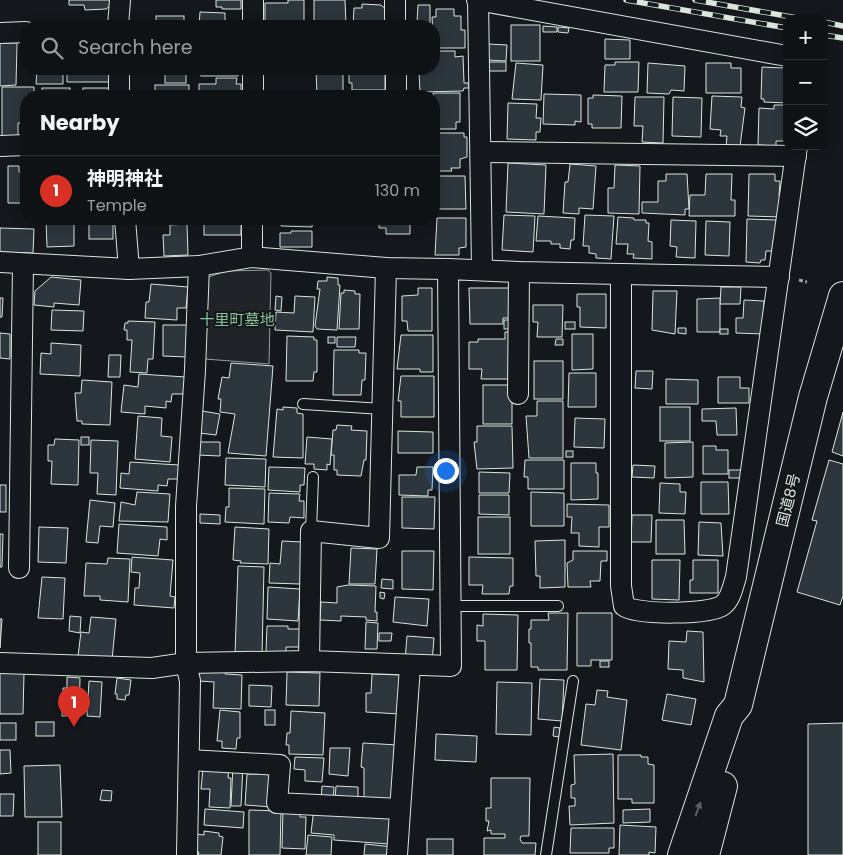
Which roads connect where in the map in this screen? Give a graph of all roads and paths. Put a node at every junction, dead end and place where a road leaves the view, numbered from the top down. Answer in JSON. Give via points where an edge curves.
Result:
{"nodes":[{"id":1,"x":120,"y":0,"type":"edge"},
{"id":2,"x":253,"y":0,"type":"edge"},
{"id":3,"x":395,"y":0,"type":"edge"},
{"id":4,"x":478,"y":0,"type":"edge"},
{"id":5,"x":118,"y":20,"type":"edge"},
{"id":6,"x":253,"y":20,"type":"edge"},
{"id":7,"x":395,"y":20,"type":"edge"},
{"id":8,"x":20,"y":32,"type":"edge"},
{"id":9,"x":0,"y":33,"type":"edge"},
{"id":10,"x":783,"y":55,"type":"edge"},
{"id":11,"x":118,"y":75,"type":"edge"},
{"id":12,"x":253,"y":75,"type":"edge"},
{"id":13,"x":396,"y":75,"type":"edge"},
{"id":14,"x":119,"y":90,"type":"edge"},
{"id":15,"x":253,"y":90,"type":"edge"},
{"id":16,"x":396,"y":90,"type":"edge"},
{"id":17,"x":20,"y":145,"type":"edge"},
{"id":18,"x":0,"y":146,"type":"edge"},
{"id":19,"x":797,"y":151,"type":"edge"},
{"id":20,"x":481,"y":152,"type":"junction"},
{"id":21,"x":125,"y":225,"type":"edge"},
{"id":22,"x":252,"y":225,"type":"edge"},
{"id":23,"x":252,"y":257,"type":"junction"},
{"id":24,"x":0,"y":262,"type":"edge"},
{"id":25,"x":23,"y":264,"type":"junction"},
{"id":26,"x":198,"y":266,"type":"junction"},
{"id":27,"x":386,"y":268,"type":"junction"},
{"id":28,"x":129,"y":269,"type":"junction"},
{"id":29,"x":448,"y":269,"type":"junction"},
{"id":30,"x":482,"y":269,"type":"junction"},
{"id":31,"x":519,"y":272,"type":"junction"},
{"id":32,"x":621,"y":274,"type":"junction"},
{"id":33,"x":779,"y":277,"type":"junction"},
{"id":34,"x":843,"y":296,"type":"edge"},
{"id":35,"x":518,"y":394,"type":"dead end"},
{"id":36,"x":302,"y":404,"type":"dead end"},
{"id":37,"x":382,"y":409,"type":"junction"},
{"id":38,"x":313,"y":477,"type":"dead end"},
{"id":39,"x":311,"y":532,"type":"junction"},
{"id":40,"x":19,"y":568,"type":"dead end"},
{"id":41,"x":449,"y":606,"type":"junction"},
{"id":42,"x":558,"y":606,"type":"dead end"},
{"id":43,"x":0,"y":662,"type":"edge"},
{"id":44,"x":309,"y":662,"type":"junction"},
{"id":45,"x":186,"y":663,"type":"junction"},
{"id":46,"x":410,"y":666,"type":"junction"},
{"id":47,"x":573,"y":681,"type":"dead end"},
{"id":48,"x":738,"y":705,"type":"junction"},
{"id":49,"x":189,"y":760,"type":"junction"},
{"id":50,"x":400,"y":809,"type":"junction"},
{"id":51,"x":187,"y":855,"type":"edge"},
{"id":52,"x":397,"y":855,"type":"edge"},
{"id":53,"x":546,"y":855,"type":"edge"},
{"id":54,"x":682,"y":855,"type":"edge"},
{"id":55,"x":705,"y":855,"type":"edge"}],
"edges":[{"from":1,"to":5,"type":"street"},
{"from":2,"to":6,"type":"street"},
{"from":3,"to":7,"type":"street"},
{"from":4,"to":10,"type":"street"},
{"from":4,"to":20,"type":"street"},
{"from":8,"to":9,"type":"street"},
{"from":11,"to":14,"type":"street"},
{"from":12,"to":15,"type":"street"},
{"from":13,"to":16,"type":"street"},
{"from":17,"to":18,"type":"street"},
{"from":19,"to":20,"type":"street"},
{"from":19,"to":33,"type":"street"},
{"from":20,"to":30,"type":"street"},
{"from":21,"to":28,"type":"street"},
{"from":22,"to":23,"type":"street"},
{"from":23,"to":26,"type":"street"},
{"from":23,"to":27,"type":"street"},
{"from":24,"to":25,"type":"street"},
{"from":25,"to":28,"type":"street"},
{"from":25,"to":40,"type":"street"},
{"from":26,"to":28,"type":"street"},
{"from":26,"to":45,"type":"street","via":[[186,506]]},
{"from":27,"to":29,"type":"street"},
{"from":27,"to":37,"type":"street"},
{"from":29,"to":30,"type":"street"},
{"from":29,"to":41,"type":"street"},
{"from":30,"to":31,"type":"street"},
{"from":31,"to":32,"type":"street"},
{"from":31,"to":35,"type":"street"},
{"from":32,"to":33,"type":"street"},
{"from":32,"to":33,"type":"street","via":[[621,586],[624,606],[634,611],[703,612],[718,608],[729,599],[737,567]]},
{"from":34,"to":48,"type":"highway","name":"国道8号","via":[[813,397]]},
{"from":36,"to":37,"type":"lane"},
{"from":37,"to":39,"type":"street","via":[[379,538]]},
{"from":38,"to":39,"type":"lane"},
{"from":39,"to":44,"type":"street"},
{"from":41,"to":42,"type":"lane"},
{"from":41,"to":46,"type":"street","via":[[451,666]]},
{"from":43,"to":45,"type":"street","via":[[152,668]]},
{"from":44,"to":45,"type":"street"},
{"from":44,"to":46,"type":"street"},
{"from":45,"to":49,"type":"street","via":[[190,681]]},
{"from":46,"to":50,"type":"street"},
{"from":47,"to":53,"type":"lane"},
{"from":54,"to":48,"type":"highway","name":"国道8号","one_way":true,"via":[[730,716]]},
{"from":48,"to":55,"type":"highway","name":"国道8号","via":[[740,719]]},
{"from":49,"to":50,"type":"street","via":[[280,765],[277,803]]},
{"from":49,"to":51,"type":"street"},
{"from":50,"to":52,"type":"street"}]}
